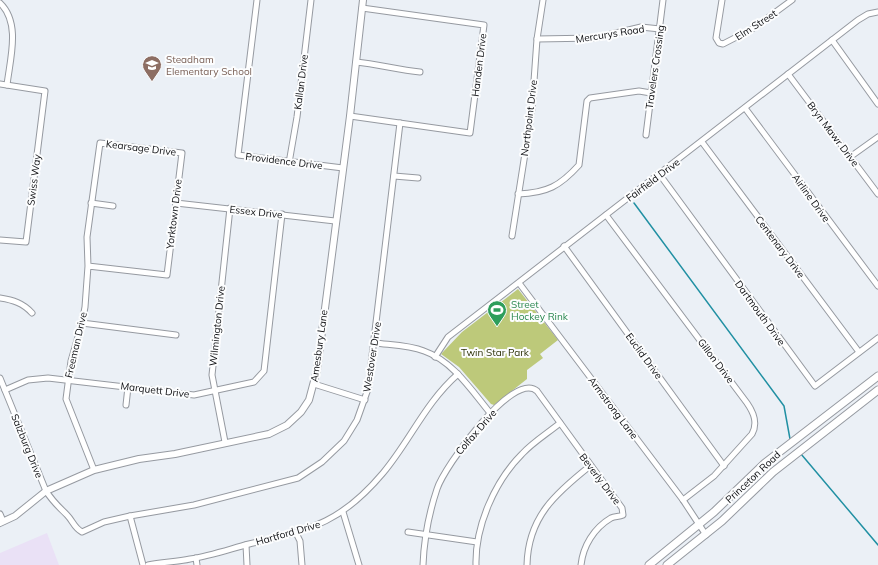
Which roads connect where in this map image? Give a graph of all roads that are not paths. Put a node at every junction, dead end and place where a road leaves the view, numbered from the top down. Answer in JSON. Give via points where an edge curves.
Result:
{"nodes":[{"id":1,"x":257,"y":0,"type":"edge"},
{"id":2,"x":311,"y":0,"type":"edge"},
{"id":3,"x":363,"y":0,"type":"edge"},
{"id":4,"x":543,"y":0,"type":"edge"},
{"id":5,"x":663,"y":0,"type":"edge"},
{"id":6,"x":722,"y":0,"type":"edge"},
{"id":7,"x":792,"y":0,"type":"edge"},
{"id":8,"x":0,"y":3,"type":"edge"},
{"id":9,"x":362,"y":8,"type":"junction"},
{"id":10,"x":878,"y":12,"type":"edge"},
{"id":11,"x":660,"y":29,"type":"junction"},
{"id":12,"x":536,"y":39,"type":"junction"},
{"id":13,"x":832,"y":40,"type":"junction"},
{"id":14,"x":356,"y":62,"type":"junction"},
{"id":15,"x":420,"y":72,"type":"dead end"},
{"id":16,"x":788,"y":74,"type":"junction"},
{"id":17,"x":0,"y":84,"type":"edge"},
{"id":18,"x":7,"y":85,"type":"junction"},
{"id":19,"x":651,"y":93,"type":"junction"},
{"id":20,"x":878,"y":104,"type":"edge"},
{"id":21,"x":745,"y":108,"type":"junction"},
{"id":22,"x":350,"y":116,"type":"junction"},
{"id":23,"x":400,"y":123,"type":"junction"},
{"id":24,"x":646,"y":135,"type":"dead end"},
{"id":25,"x":878,"y":137,"type":"edge"},
{"id":26,"x":702,"y":142,"type":"junction"},
{"id":27,"x":100,"y":143,"type":"joint"},
{"id":28,"x":182,"y":153,"type":"joint"},
{"id":29,"x":850,"y":157,"type":"junction"},
{"id":30,"x":289,"y":163,"type":"junction"},
{"id":31,"x":343,"y":168,"type":"junction"},
{"id":32,"x":660,"y":174,"type":"junction"},
{"id":33,"x":394,"y":176,"type":"junction"},
{"id":34,"x":418,"y":178,"type":"dead end"},
{"id":35,"x":518,"y":194,"type":"junction"},
{"id":36,"x":878,"y":194,"type":"edge"},
{"id":37,"x":91,"y":203,"type":"junction"},
{"id":38,"x":176,"y":203,"type":"junction"},
{"id":39,"x":113,"y":206,"type":"dead end"},
{"id":40,"x":230,"y":208,"type":"junction"},
{"id":41,"x":282,"y":214,"type":"junction"},
{"id":42,"x":606,"y":215,"type":"junction"},
{"id":43,"x":335,"y":220,"type":"junction"},
{"id":44,"x":512,"y":236,"type":"dead end"},
{"id":45,"x":0,"y":240,"type":"edge"},
{"id":46,"x":564,"y":246,"type":"junction"},
{"id":47,"x":88,"y":266,"type":"junction"},
{"id":48,"x":519,"y":283,"type":"junction"},
{"id":49,"x":878,"y":286,"type":"edge"},
{"id":50,"x":0,"y":298,"type":"edge"},
{"id":51,"x":32,"y":313,"type":"dead end"},
{"id":52,"x":82,"y":323,"type":"junction"},
{"id":53,"x":176,"y":335,"type":"dead end"},
{"id":54,"x":878,"y":338,"type":"edge"},
{"id":55,"x":375,"y":343,"type":"junction"},
{"id":56,"x":859,"y":352,"type":"junction"},
{"id":57,"x":435,"y":357,"type":"junction"},
{"id":58,"x":458,"y":374,"type":"junction"},
{"id":59,"x":878,"y":376,"type":"edge"},
{"id":60,"x":0,"y":378,"type":"edge"},
{"id":61,"x":68,"y":380,"type":"junction"},
{"id":62,"x":314,"y":384,"type":"junction"},
{"id":63,"x":128,"y":387,"type":"junction"},
{"id":64,"x":533,"y":388,"type":"joint"},
{"id":65,"x":5,"y":390,"type":"junction"},
{"id":66,"x":878,"y":390,"type":"edge"},
{"id":67,"x":214,"y":392,"type":"junction"},
{"id":68,"x":849,"y":398,"type":"junction"},
{"id":69,"x":365,"y":400,"type":"junction"},
{"id":70,"x":126,"y":405,"type":"dead end"},
{"id":71,"x":856,"y":406,"type":"junction"},
{"id":72,"x":491,"y":414,"type":"junction"},
{"id":73,"x":560,"y":423,"type":"junction"},
{"id":74,"x":804,"y":433,"type":"junction"},
{"id":75,"x":225,"y":442,"type":"junction"},
{"id":76,"x":810,"y":442,"type":"junction"},
{"id":77,"x":590,"y":466,"type":"junction"},
{"id":78,"x":724,"y":466,"type":"junction"},
{"id":79,"x":94,"y":470,"type":"junction"},
{"id":80,"x":46,"y":491,"type":"junction"},
{"id":81,"x":734,"y":494,"type":"junction"},
{"id":82,"x":682,"y":500,"type":"junction"},
{"id":83,"x":743,"y":503,"type":"junction"},
{"id":84,"x":343,"y":512,"type":"junction"},
{"id":85,"x":0,"y":514,"type":"edge"},
{"id":86,"x":130,"y":516,"type":"junction"},
{"id":87,"x":2,"y":522,"type":"edge"},
{"id":88,"x":699,"y":524,"type":"junction"},
{"id":89,"x":408,"y":532,"type":"dead end"},
{"id":90,"x":296,"y":533,"type":"junction"},
{"id":91,"x":426,"y":533,"type":"junction"},
{"id":92,"x":706,"y":535,"type":"junction"},
{"id":93,"x":477,"y":542,"type":"junction"},
{"id":94,"x":246,"y":545,"type":"junction"},
{"id":95,"x":196,"y":558,"type":"junction"},
{"id":96,"x":143,"y":565,"type":"edge"},
{"id":97,"x":148,"y":565,"type":"edge"},
{"id":98,"x":197,"y":565,"type":"edge"},
{"id":99,"x":247,"y":565,"type":"edge"},
{"id":100,"x":302,"y":565,"type":"edge"},
{"id":101,"x":359,"y":565,"type":"edge"},
{"id":102,"x":423,"y":565,"type":"edge"},
{"id":103,"x":476,"y":565,"type":"edge"},
{"id":104,"x":527,"y":565,"type":"edge"},
{"id":105,"x":581,"y":565,"type":"edge"},
{"id":106,"x":649,"y":565,"type":"edge"},
{"id":107,"x":667,"y":565,"type":"edge"}],
"edges":[{"from":1,"to":30,"type":"street","name":"Providence Drive","via":[[238,155]]},
{"from":2,"to":30,"type":"street","name":"Kallan Drive"},
{"from":3,"to":9,"type":"street","name":"Amesbury Lane"},
{"from":4,"to":12,"type":"street","name":"Northpoint Drive"},
{"from":5,"to":11,"type":"street","name":"Travelers Crossing"},
{"from":6,"to":7,"type":"street","name":"Elm Street","via":[[716,36],[718,42],[725,44],[754,28]]},
{"from":8,"to":18,"type":"street","via":[[12,23]]},
{"from":9,"to":14,"type":"street","name":"Amesbury Lane"},
{"from":9,"to":23,"type":"street","name":"Handen Drive","via":[[484,25],[470,133]]},
{"from":10,"to":13,"type":"street","name":"Fairfield Drive","via":[[858,20]]},
{"from":11,"to":12,"type":"street","name":"Mercurys Road","via":[[641,27],[594,38]]},
{"from":11,"to":19,"type":"street","name":"Travelers Crossing"},
{"from":12,"to":35,"type":"street","name":"Northpoint Drive","via":[[532,109]]},
{"from":13,"to":16,"type":"street","name":"Fairfield Drive"},
{"from":13,"to":20,"type":"street"},
{"from":14,"to":15,"type":"street"},
{"from":14,"to":22,"type":"street","name":"Amesbury Lane"},
{"from":16,"to":21,"type":"street","name":"Fairfield Drive"},
{"from":16,"to":29,"type":"street","name":"Bryn Mawr Drive"},
{"from":17,"to":18,"type":"street"},
{"from":18,"to":45,"type":"street","name":"Swiss Way","via":[[45,91],[26,242]]},
{"from":19,"to":24,"type":"street","name":"Travelers Crossing"},
{"from":19,"to":35,"type":"street","via":[[639,91],[590,98],[587,101],[579,165],[551,189],[539,193]]},
{"from":21,"to":26,"type":"street","name":"Fairfield Drive"},
{"from":21,"to":49,"type":"street","name":"Airline Drive"},
{"from":22,"to":23,"type":"street"},
{"from":22,"to":31,"type":"street","name":"Amesbury Lane"},
{"from":23,"to":33,"type":"street","name":"Westover Drive"},
{"from":25,"to":29,"type":"street"},
{"from":26,"to":32,"type":"street","name":"Fairfield Drive"},
{"from":26,"to":56,"type":"street","name":"Centenary Drive"},
{"from":27,"to":28,"type":"street","name":"Kearsage Drive"},
{"from":27,"to":37,"type":"street","name":"Freeman Drive"},
{"from":28,"to":38,"type":"street","name":"Yorktown Drive"},
{"from":29,"to":36,"type":"street","name":"Bryn Mawr Drive"},
{"from":30,"to":31,"type":"street","name":"Providence Drive"},
{"from":31,"to":43,"type":"street","name":"Amesbury Lane"},
{"from":32,"to":42,"type":"street","name":"Fairfield Drive"},
{"from":32,"to":56,"type":"street","name":"Dartmouth Drive","via":[[815,386]]},
{"from":33,"to":34,"type":"street"},
{"from":33,"to":55,"type":"street","name":"Westover Drive"},
{"from":35,"to":44,"type":"street","name":"Northpoint Drive"},
{"from":37,"to":39,"type":"street"},
{"from":37,"to":47,"type":"street","name":"Freeman Drive","via":[[87,238]]},
{"from":38,"to":40,"type":"street","name":"Essex Drive"},
{"from":38,"to":47,"type":"street","name":"Yorktown Drive","via":[[167,275]]},
{"from":40,"to":41,"type":"street","name":"Essex Drive"},
{"from":40,"to":67,"type":"street","name":"Wilmington Drive","via":[[212,370]]},
{"from":41,"to":43,"type":"street","name":"Essex Drive"},
{"from":41,"to":67,"type":"street","name":"Marquett Drive","via":[[264,371],[254,382]]},
{"from":42,"to":46,"type":"street","name":"Fairfield Drive"},
{"from":42,"to":78,"type":"street","name":"Gillon Drive","via":[[752,411],[756,423],[754,430]]},
{"from":43,"to":62,"type":"street","name":"Amesbury Lane"},
{"from":46,"to":48,"type":"street","name":"Fairfield Drive"},
{"from":46,"to":78,"type":"street","name":"Euclid Drive"},
{"from":47,"to":52,"type":"street","name":"Freeman Drive"},
{"from":48,"to":57,"type":"street","name":"Fairfield Drive","via":[[448,337]]},
{"from":48,"to":82,"type":"street","name":"Armstrong Lane"},
{"from":50,"to":51,"type":"street","via":[[19,303]]},
{"from":52,"to":53,"type":"street"},
{"from":52,"to":61,"type":"street","name":"Freeman Drive"},
{"from":54,"to":56,"type":"street","name":"Dartmouth Drive"},
{"from":55,"to":57,"type":"street","via":[[410,347]]},
{"from":55,"to":69,"type":"street","name":"Westover Drive"},
{"from":57,"to":58,"type":"street"},
{"from":58,"to":72,"type":"street"},
{"from":58,"to":84,"type":"street","name":"Hartford Drive","via":[[428,405],[389,466],[363,496]]},
{"from":59,"to":68,"type":"main road","name":"Princeton Road"},
{"from":60,"to":65,"type":"street","name":"Salzburg Drive"},
{"from":61,"to":63,"type":"street","name":"Marquett Drive"},
{"from":61,"to":65,"type":"street","name":"Marquett Drive","via":[[28,380]]},
{"from":61,"to":79,"type":"street","name":"Freeman Drive","via":[[66,399]]},
{"from":62,"to":69,"type":"street"},
{"from":62,"to":75,"type":"street","name":"Amesbury Lane","via":[[309,400],[287,425],[269,434]]},
{"from":63,"to":67,"type":"street","name":"Marquett Drive","via":[[194,395]]},
{"from":63,"to":70,"type":"street"},
{"from":64,"to":72,"type":"street","name":"Colfax Drive","via":[[518,391]]},
{"from":64,"to":73,"type":"street","name":"Beverly Drive"},
{"from":65,"to":80,"type":"street","name":"Salzburg Drive"},
{"from":66,"to":71,"type":"main road","name":"Princeton Road"},
{"from":67,"to":75,"type":"street","name":"Wilmington Drive"},
{"from":68,"to":71,"type":"main road"},
{"from":68,"to":74,"type":"main road","name":"Princeton Road"},
{"from":69,"to":86,"type":"street","name":"Westover Drive","via":[[344,441],[322,462],[298,478],[194,505]]},
{"from":71,"to":76,"type":"main road","name":"Princeton Road"},
{"from":72,"to":91,"type":"street","name":"Colfax Drive","via":[[463,444],[449,465],[437,488]]},
{"from":73,"to":77,"type":"street","name":"Beverly Drive"},
{"from":73,"to":93,"type":"street","via":[[523,453],[507,473],[490,502]]},
{"from":74,"to":76,"type":"main road"},
{"from":74,"to":81,"type":"main road","name":"Princeton Road","via":[[765,464]]},
{"from":75,"to":79,"type":"street","name":"Amesbury Lane"},
{"from":76,"to":83,"type":"main road","name":"Princeton Road","via":[[773,472]]},
{"from":77,"to":104,"type":"street","via":[[557,493],[543,511],[530,545]]},
{"from":77,"to":105,"type":"street","name":"Beverly Drive","via":[[615,498],[623,515],[615,516],[604,523],[592,536],[584,550]]},
{"from":78,"to":82,"type":"street","name":"Gillon Drive"},
{"from":79,"to":80,"type":"street","name":"Amesbury Lane"},
{"from":80,"to":86,"type":"street","name":"Westover Drive","via":[[76,530],[82,532],[104,522]]},
{"from":80,"to":87,"type":"street","name":"Amesbury Lane","via":[[15,516]]},
{"from":81,"to":83,"type":"main road"},
{"from":81,"to":88,"type":"main road","name":"Princeton Road"},
{"from":82,"to":88,"type":"street","name":"Armstrong Lane"},
{"from":83,"to":92,"type":"main road","name":"Princeton Road"},
{"from":84,"to":90,"type":"street","name":"Hartford Drive","via":[[322,524]]},
{"from":84,"to":101,"type":"street"},
{"from":85,"to":87,"type":"street"},
{"from":86,"to":96,"type":"street"},
{"from":88,"to":92,"type":"street","name":"Armstrong Lane"},
{"from":88,"to":106,"type":"main road","name":"Princeton Road"},
{"from":89,"to":91,"type":"street"},
{"from":90,"to":94,"type":"street","name":"Hartford Drive"},
{"from":90,"to":100,"type":"street","via":[[300,542]]},
{"from":91,"to":93,"type":"street"},
{"from":91,"to":102,"type":"street","name":"Colfax Drive"},
{"from":92,"to":107,"type":"main road","name":"Princeton Road"},
{"from":93,"to":103,"type":"street"},
{"from":94,"to":95,"type":"street","name":"Hartford Drive"},
{"from":94,"to":99,"type":"street"},
{"from":95,"to":97,"type":"street","name":"Hartford Drive"},
{"from":95,"to":98,"type":"street"}]}
